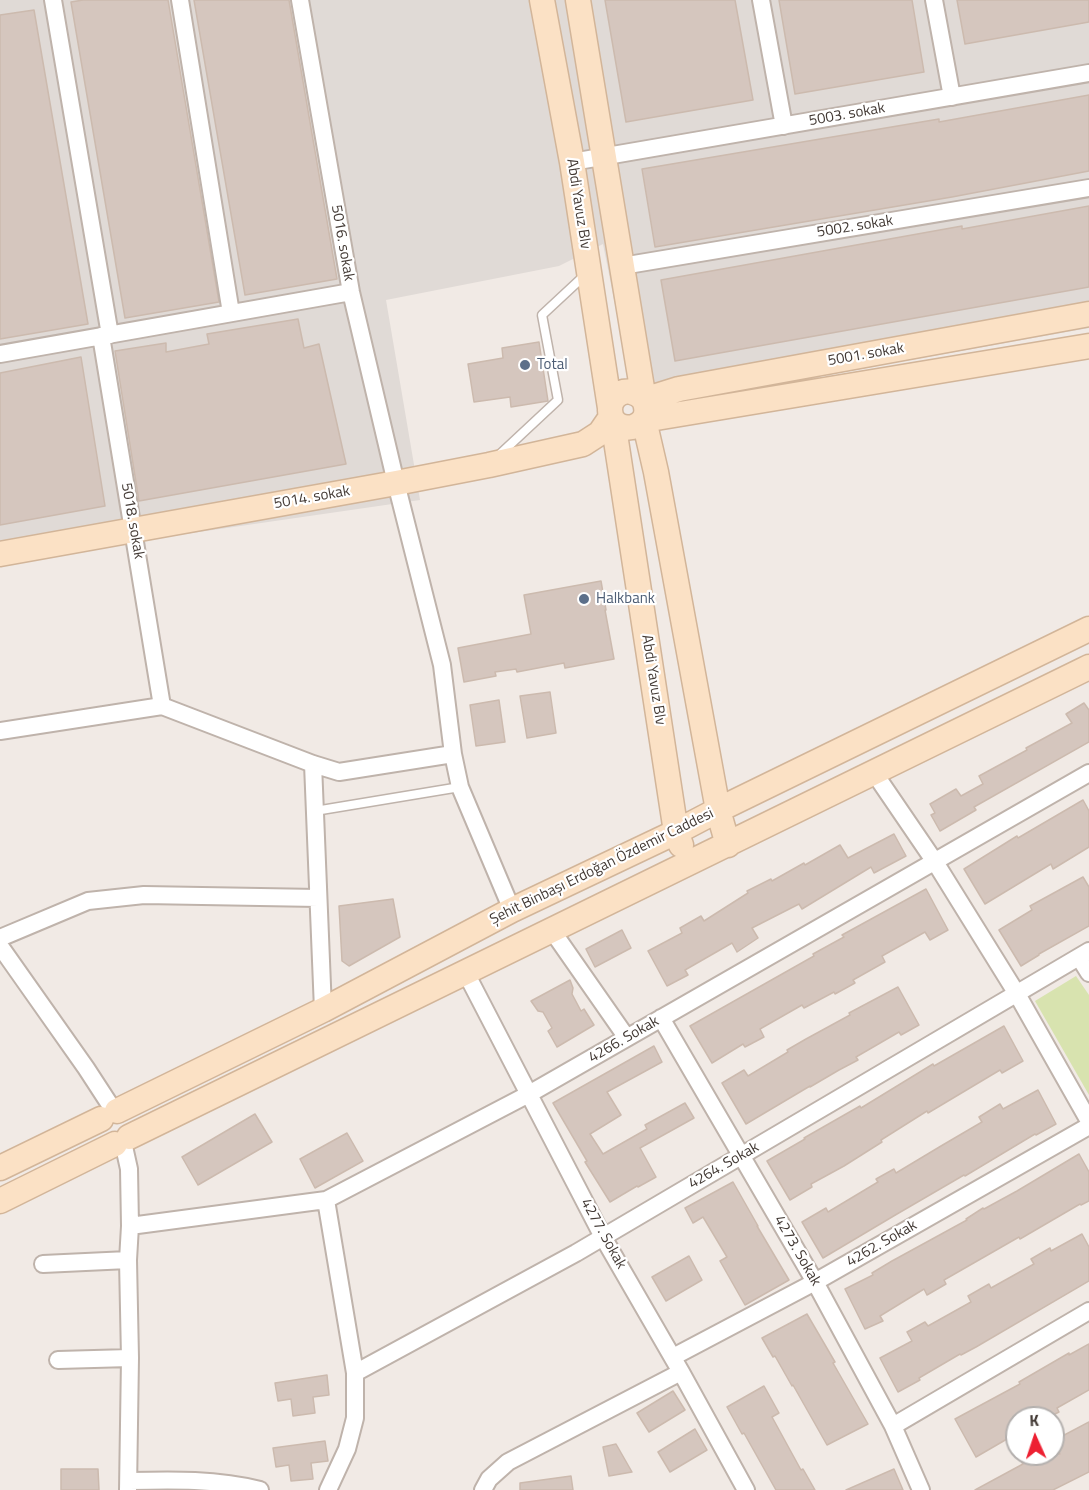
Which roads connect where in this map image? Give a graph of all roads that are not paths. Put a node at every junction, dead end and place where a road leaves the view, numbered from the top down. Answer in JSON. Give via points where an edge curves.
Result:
{"nodes":[{"id":1,"x":53,"y":0,"type":"edge"},
{"id":2,"x":180,"y":0,"type":"edge"},
{"id":3,"x":300,"y":0,"type":"edge"},
{"id":4,"x":542,"y":0,"type":"edge"},
{"id":5,"x":578,"y":0,"type":"edge"},
{"id":6,"x":761,"y":0,"type":"edge"},
{"id":7,"x":934,"y":0,"type":"edge"},
{"id":8,"x":1089,"y":73,"type":"edge"},
{"id":9,"x":952,"y":97,"type":"junction"},
{"id":10,"x":784,"y":126,"type":"junction"},
{"id":11,"x":604,"y":156,"type":"junction"},
{"id":12,"x":572,"y":162,"type":"junction"},
{"id":13,"x":1089,"y":188,"type":"edge"},
{"id":14,"x":622,"y":266,"type":"junction"},
{"id":15,"x":589,"y":271,"type":"junction"},
{"id":16,"x":351,"y":292,"type":"junction"},
{"id":17,"x":231,"y":313,"type":"junction"},
{"id":18,"x":1089,"y":314,"type":"edge"},
{"id":19,"x":105,"y":335,"type":"junction"},
{"id":20,"x":1089,"y":346,"type":"edge"},
{"id":21,"x":0,"y":354,"type":"edge"},
{"id":22,"x":644,"y":410,"type":"junction"},
{"id":23,"x":611,"y":415,"type":"junction"},
{"id":24,"x":489,"y":465,"type":"junction"},
{"id":25,"x":396,"y":483,"type":"junction"},
{"id":26,"x":133,"y":530,"type":"junction"},
{"id":27,"x":0,"y":554,"type":"edge"},
{"id":28,"x":1089,"y":629,"type":"edge"},
{"id":29,"x":1089,"y":667,"type":"edge"},
{"id":30,"x":162,"y":706,"type":"junction"},
{"id":31,"x":0,"y":731,"type":"edge"},
{"id":32,"x":453,"y":754,"type":"junction"},
{"id":33,"x":313,"y":764,"type":"junction"},
{"id":34,"x":1089,"y":773,"type":"edge"},
{"id":35,"x":875,"y":774,"type":"junction"},
{"id":36,"x":460,"y":787,"type":"junction"},
{"id":37,"x":718,"y":810,"type":"junction"},
{"id":38,"x":315,"y":811,"type":"junction"},
{"id":39,"x":676,"y":832,"type":"junction"},
{"id":40,"x":728,"y":845,"type":"junction"},
{"id":41,"x":935,"y":862,"type":"junction"},
{"id":42,"x":688,"y":866,"type":"junction"},
{"id":43,"x":318,"y":898,"type":"junction"},
{"id":44,"x":512,"y":910,"type":"junction"},
{"id":45,"x":553,"y":932,"type":"junction"},
{"id":46,"x":0,"y":938,"type":"edge"},
{"id":47,"x":0,"y":946,"type":"edge"},
{"id":48,"x":1084,"y":954,"type":"edge"},
{"id":49,"x":1089,"y":973,"type":"edge"},
{"id":50,"x":467,"y":975,"type":"junction"},
{"id":51,"x":1017,"y":994,"type":"junction"},
{"id":52,"x":323,"y":1010,"type":"junction"},
{"id":53,"x":661,"y":1018,"type":"junction"},
{"id":54,"x":627,"y":1038,"type":"junction"},
{"id":55,"x":529,"y":1094,"type":"junction"},
{"id":56,"x":109,"y":1115,"type":"junction"},
{"id":57,"x":1089,"y":1121,"type":"edge"},
{"id":58,"x":1089,"y":1126,"type":"edge"},
{"id":59,"x":122,"y":1141,"type":"junction"},
{"id":60,"x":741,"y":1156,"type":"junction"},
{"id":61,"x":0,"y":1168,"type":"edge"},
{"id":62,"x":326,"y":1200,"type":"junction"},
{"id":63,"x":0,"y":1201,"type":"edge"},
{"id":64,"x":130,"y":1226,"type":"junction"},
{"id":65,"x":603,"y":1237,"type":"junction"},
{"id":66,"x":128,"y":1260,"type":"junction"},
{"id":67,"x":43,"y":1264,"type":"dead end"},
{"id":68,"x":815,"y":1282,"type":"junction"},
{"id":69,"x":1089,"y":1311,"type":"edge"},
{"id":70,"x":130,"y":1358,"type":"junction"},
{"id":71,"x":58,"y":1360,"type":"dead end"},
{"id":72,"x":677,"y":1365,"type":"junction"},
{"id":73,"x":355,"y":1373,"type":"junction"},
{"id":74,"x":893,"y":1426,"type":"junction"},
{"id":75,"x":129,"y":1486,"type":"edge"},
{"id":76,"x":260,"y":1490,"type":"edge"},
{"id":77,"x":328,"y":1490,"type":"edge"},
{"id":78,"x":483,"y":1490,"type":"edge"},
{"id":79,"x":746,"y":1490,"type":"edge"},
{"id":80,"x":921,"y":1490,"type":"edge"}],
"edges":[{"from":1,"to":19,"type":"street","name":"5018. sokak"},
{"from":2,"to":17,"type":"street"},
{"from":3,"to":16,"type":"street","name":"5016. sokak"},
{"from":4,"to":12,"type":"main road","name":"Abdi Yavuz Blv"},
{"from":5,"to":11,"type":"main road"},
{"from":6,"to":10,"type":"street"},
{"from":7,"to":9,"type":"street"},
{"from":8,"to":9,"type":"street","name":"5003. sokak"},
{"from":9,"to":10,"type":"street","name":"5003. sokak"},
{"from":10,"to":11,"type":"street","name":"5003. sokak"},
{"from":11,"to":12,"type":"street","name":"5003. sokak"},
{"from":11,"to":14,"type":"main road"},
{"from":12,"to":15,"type":"main road","name":"Abdi Yavuz Blv"},
{"from":13,"to":14,"type":"street","name":"5002. sokak"},
{"from":14,"to":22,"type":"main road"},
{"from":15,"to":23,"type":"main road","name":"Abdi Yavuz Blv"},
{"from":15,"to":24,"type":"lane","via":[[542,315],[558,400]]},
{"from":16,"to":17,"type":"street"},
{"from":16,"to":25,"type":"street","name":"5016. sokak"},
{"from":17,"to":19,"type":"street"},
{"from":18,"to":22,"type":"main road","name":"5001. sokak","via":[[679,389]]},
{"from":19,"to":21,"type":"street"},
{"from":19,"to":26,"type":"street","name":"5018. sokak"},
{"from":20,"to":22,"type":"main road","name":"5001. sokak"},
{"from":22,"to":23,"type":"main road","via":[[636,426],[626,428]]},
{"from":22,"to":23,"type":"main road","via":[[636,393],[627,391],[613,398]]},
{"from":22,"to":37,"type":"main road"},
{"from":23,"to":24,"type":"main road","name":"5014. sokak","via":[[600,433],[583,444]]},
{"from":23,"to":39,"type":"main road","name":"Abdi Yavuz Blv"},
{"from":24,"to":25,"type":"main road","name":"5014. sokak"},
{"from":25,"to":26,"type":"main road","name":"5014. sokak"},
{"from":25,"to":32,"type":"street","name":"5016. sokak","via":[[442,665]]},
{"from":26,"to":27,"type":"main road","name":"5014. sokak"},
{"from":26,"to":30,"type":"street","name":"5018. sokak"},
{"from":28,"to":37,"type":"main road","name":"Şehit Binbaşı Erdoğan Özdemir Caddesi"},
{"from":29,"to":35,"type":"main road"},
{"from":30,"to":31,"type":"street"},
{"from":30,"to":33,"type":"street"},
{"from":32,"to":33,"type":"street","via":[[339,772]]},
{"from":32,"to":36,"type":"street","name":"5016. sokak"},
{"from":33,"to":38,"type":"street"},
{"from":34,"to":41,"type":"street","name":"4266. Sokak"},
{"from":35,"to":40,"type":"main road"},
{"from":35,"to":41,"type":"street"},
{"from":36,"to":38,"type":"lane"},
{"from":36,"to":44,"type":"street","name":"5016. sokak"},
{"from":37,"to":39,"type":"main road","name":"Şehit Binbaşı Erdoğan Özdemir Caddesi"},
{"from":37,"to":40,"type":"main road"},
{"from":38,"to":43,"type":"street"},
{"from":39,"to":42,"type":"main road","name":"Abdi Yavuz Blv"},
{"from":39,"to":44,"type":"main road","name":"Şehit Binbaşı Erdoğan Özdemir Caddesi"},
{"from":40,"to":42,"type":"main road"},
{"from":41,"to":51,"type":"street"},
{"from":41,"to":53,"type":"street","name":"4266. Sokak"},
{"from":42,"to":45,"type":"main road"},
{"from":43,"to":46,"type":"street","via":[[144,895],[88,901]]},
{"from":43,"to":52,"type":"street"},
{"from":44,"to":52,"type":"main road","name":"Şehit Binbaşı Erdoğan Özdemir Caddesi"},
{"from":45,"to":50,"type":"main road"},
{"from":45,"to":54,"type":"street"},
{"from":47,"to":56,"type":"street","via":[[86,1068]]},
{"from":48,"to":49,"type":"street"},
{"from":48,"to":51,"type":"street","name":"4264. Sokak"},
{"from":50,"to":55,"type":"street","name":"4277. Sokak"},
{"from":50,"to":59,"type":"main road"},
{"from":51,"to":57,"type":"street"},
{"from":51,"to":60,"type":"street","name":"4264. Sokak"},
{"from":52,"to":56,"type":"main road","name":"Şehit Binbaşı Erdoğan Özdemir Caddesi"},
{"from":53,"to":54,"type":"street","name":"4266. Sokak"},
{"from":53,"to":60,"type":"street","name":"4273. Sokak"},
{"from":54,"to":55,"type":"street","name":"4266. Sokak"},
{"from":55,"to":62,"type":"street","name":"4266. Sokak"},
{"from":55,"to":65,"type":"street","name":"4277. Sokak"},
{"from":56,"to":59,"type":"main road","via":[[99,1125],[101,1136],[104,1140]]},
{"from":56,"to":61,"type":"main road","name":"Şehit Binbaşı Erdoğan Özdemir Caddesi"},
{"from":58,"to":68,"type":"street","name":"4262. Sokak"},
{"from":59,"to":63,"type":"main road"},
{"from":59,"to":64,"type":"street","via":[[129,1169]]},
{"from":60,"to":65,"type":"street","name":"4264. Sokak"},
{"from":60,"to":68,"type":"street","name":"4273. Sokak"},
{"from":62,"to":64,"type":"street","name":"4266. Sokak"},
{"from":62,"to":73,"type":"street"},
{"from":64,"to":66,"type":"street"},
{"from":65,"to":72,"type":"street","name":"4277. Sokak"},
{"from":65,"to":73,"type":"street","name":"4264. Sokak"},
{"from":66,"to":67,"type":"street"},
{"from":66,"to":70,"type":"street"},
{"from":68,"to":72,"type":"street","name":"4262. Sokak"},
{"from":68,"to":74,"type":"street","name":"4273. Sokak"},
{"from":69,"to":74,"type":"street"},
{"from":70,"to":71,"type":"street"},
{"from":70,"to":75,"type":"street"},
{"from":72,"to":78,"type":"street","name":"4262. Sokak","via":[[508,1462]]},
{"from":72,"to":79,"type":"street","name":"4277. Sokak"},
{"from":73,"to":77,"type":"street","via":[[355,1418],[347,1449]]},
{"from":74,"to":80,"type":"street","name":"4273. Sokak"},
{"from":75,"to":76,"type":"street","via":[[193,1480]]}]}
